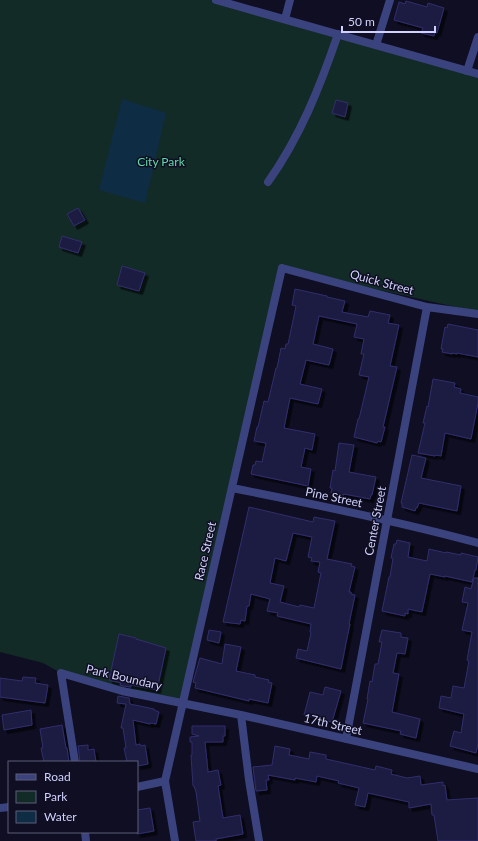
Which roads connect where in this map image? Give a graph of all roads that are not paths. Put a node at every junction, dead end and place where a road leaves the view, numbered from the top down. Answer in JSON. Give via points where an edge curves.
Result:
{"nodes":[{"id":1,"x":216,"y":0,"type":"edge"},
{"id":2,"x":290,"y":0,"type":"edge"},
{"id":3,"x":390,"y":0,"type":"edge"},
{"id":4,"x":285,"y":19,"type":"junction"},
{"id":5,"x":338,"y":34,"type":"junction"},
{"id":6,"x":478,"y":37,"type":"edge"},
{"id":7,"x":376,"y":45,"type":"junction"},
{"id":8,"x":467,"y":71,"type":"junction"},
{"id":9,"x":478,"y":74,"type":"edge"},
{"id":10,"x":268,"y":182,"type":"dead end"},
{"id":11,"x":282,"y":268,"type":"joint"},
{"id":12,"x":428,"y":307,"type":"junction"},
{"id":13,"x":478,"y":314,"type":"edge"},
{"id":14,"x":232,"y":488,"type":"junction"},
{"id":15,"x":387,"y":520,"type":"junction"},
{"id":16,"x":478,"y":543,"type":"edge"},
{"id":17,"x":183,"y":702,"type":"junction"},
{"id":18,"x":241,"y":715,"type":"junction"},
{"id":19,"x":346,"y":739,"type":"junction"},
{"id":20,"x":75,"y":761,"type":"edge"},
{"id":21,"x":478,"y":769,"type":"edge"},
{"id":22,"x":165,"y":781,"type":"junction"},
{"id":23,"x":138,"y":787,"type":"edge"},
{"id":24,"x":175,"y":841,"type":"edge"},
{"id":25,"x":259,"y":841,"type":"edge"}],
"edges":[{"from":1,"to":4,"type":"street"},
{"from":2,"to":4,"type":"street"},
{"from":3,"to":7,"type":"street"},
{"from":4,"to":5,"type":"street"},
{"from":5,"to":7,"type":"street"},
{"from":5,"to":10,"type":"street","via":[[311,107],[282,163]]},
{"from":6,"to":8,"type":"street"},
{"from":7,"to":8,"type":"street"},
{"from":8,"to":9,"type":"street"},
{"from":11,"to":12,"type":"street","name":"Quick Street"},
{"from":11,"to":14,"type":"street","name":"Race Street"},
{"from":12,"to":13,"type":"street","name":"Quick Street"},
{"from":12,"to":15,"type":"street","name":"Center Street"},
{"from":14,"to":15,"type":"street","name":"Pine Street"},
{"from":14,"to":17,"type":"street","name":"Race Street"},
{"from":15,"to":16,"type":"street","name":"Pine Street"},
{"from":15,"to":19,"type":"street","name":"Center Street"},
{"from":17,"to":18,"type":"street","name":"17th Street"},
{"from":17,"to":20,"type":"street","name":"Park Boundary","via":[[122,691],[61,673]]},
{"from":17,"to":22,"type":"street","name":"Race Street"},
{"from":18,"to":19,"type":"street","name":"17th Street"},
{"from":18,"to":25,"type":"street"},
{"from":19,"to":21,"type":"street","name":"17th Street"},
{"from":22,"to":23,"type":"street"},
{"from":22,"to":24,"type":"street","name":"Race Street"}]}
